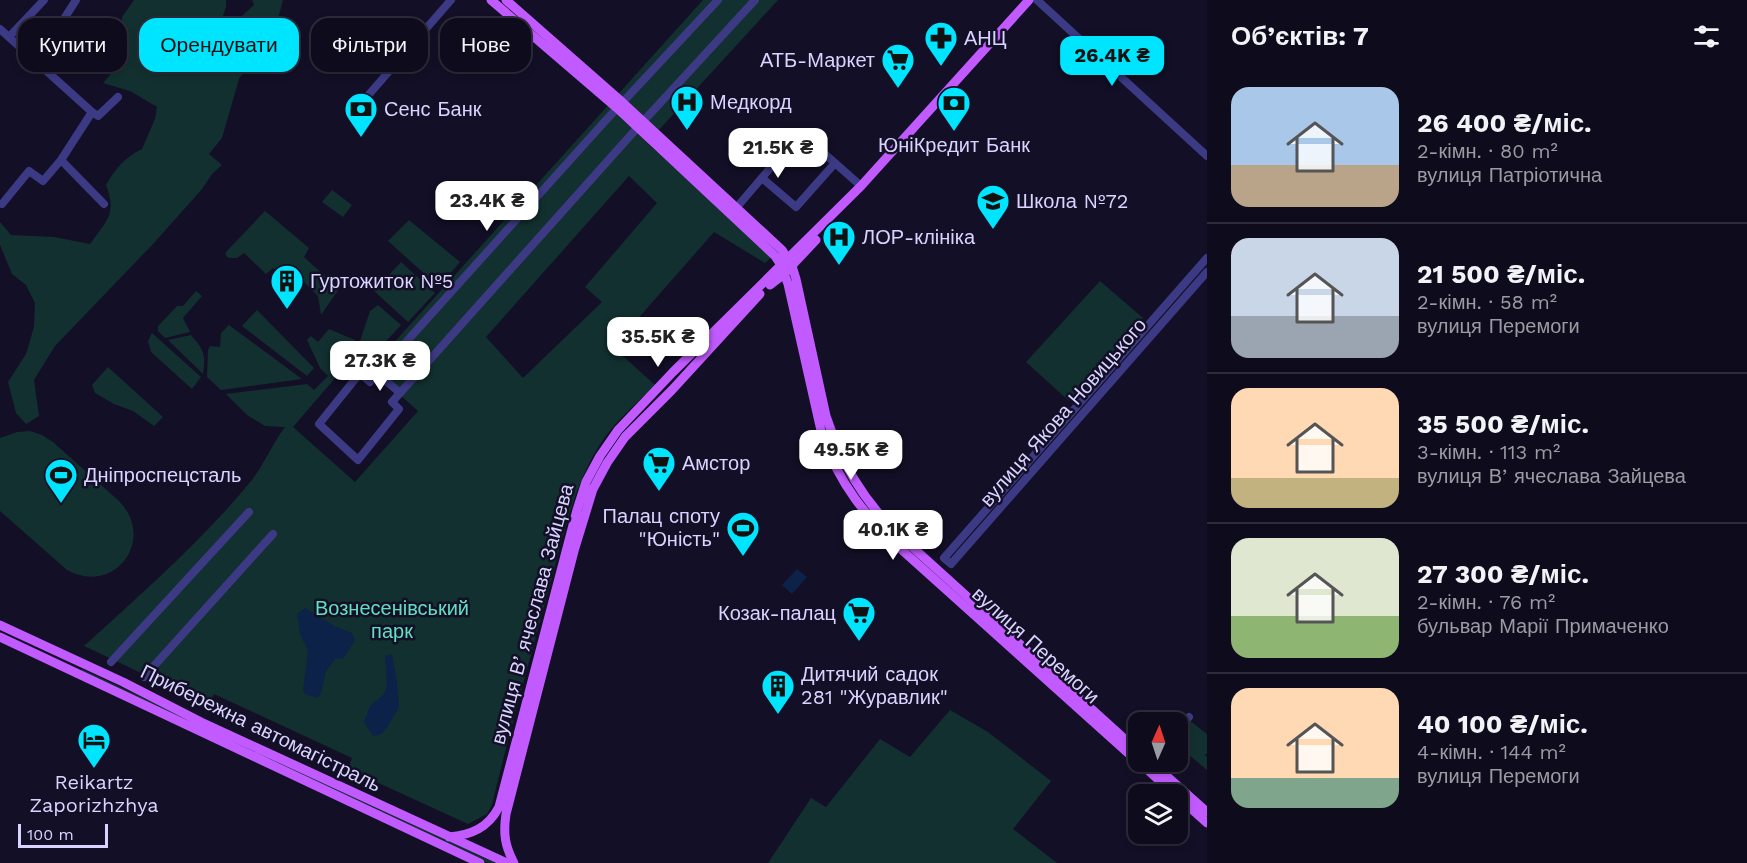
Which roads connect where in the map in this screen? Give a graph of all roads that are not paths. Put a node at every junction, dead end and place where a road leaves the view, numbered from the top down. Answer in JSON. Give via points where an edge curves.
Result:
{"nodes":[{"id":1,"x":44,"y":0,"type":"edge"},
{"id":2,"x":76,"y":0,"type":"edge"},
{"id":3,"x":451,"y":0,"type":"edge"},
{"id":4,"x":491,"y":0,"type":"edge"},
{"id":5,"x":506,"y":0,"type":"edge"},
{"id":6,"x":718,"y":0,"type":"edge"},
{"id":7,"x":755,"y":0,"type":"edge"},
{"id":8,"x":1029,"y":0,"type":"edge"},
{"id":9,"x":1036,"y":0,"type":"edge"},
{"id":10,"x":71,"y":8,"type":"junction"},
{"id":11,"x":78,"y":14,"type":"dead end"},
{"id":12,"x":65,"y":18,"type":"edge"},
{"id":13,"x":0,"y":29,"type":"edge"},
{"id":14,"x":9,"y":37,"type":"junction"},
{"id":15,"x":18,"y":44,"type":"edge"},
{"id":16,"x":49,"y":72,"type":"edge"},
{"id":17,"x":118,"y":97,"type":"dead end"},
{"id":18,"x":365,"y":99,"type":"dead end"},
{"id":19,"x":620,"y":105,"type":"junction"},
{"id":20,"x":92,"y":112,"type":"junction"},
{"id":21,"x":640,"y":125,"type":"junction"},
{"id":22,"x":1207,"y":156,"type":"edge"},
{"id":23,"x":60,"y":159,"type":"junction"},
{"id":24,"x":835,"y":163,"type":"junction"},
{"id":25,"x":762,"y":178,"type":"junction"},
{"id":26,"x":861,"y":186,"type":"junction"},
{"id":27,"x":2,"y":204,"type":"dead end"},
{"id":28,"x":105,"y":204,"type":"dead end"},
{"id":29,"x":737,"y":207,"type":"junction"},
{"id":30,"x":1207,"y":258,"type":"edge"},
{"id":31,"x":786,"y":266,"type":"junction"},
{"id":32,"x":1207,"y":272,"type":"edge"},
{"id":33,"x":377,"y":373,"type":"junction"},
{"id":34,"x":400,"y":393,"type":"junction"},
{"id":35,"x":852,"y":477,"type":"junction"},
{"id":36,"x":842,"y":482,"type":"junction"},
{"id":37,"x":862,"y":494,"type":"junction"},
{"id":38,"x":853,"y":498,"type":"junction"},
{"id":39,"x":249,"y":512,"type":"dead end"},
{"id":40,"x":273,"y":534,"type":"dead end"},
{"id":41,"x":0,"y":625,"type":"edge"},
{"id":42,"x":0,"y":637,"type":"edge"},
{"id":43,"x":67,"y":656,"type":"junction"},
{"id":44,"x":111,"y":662,"type":"dead end"},
{"id":45,"x":84,"y":664,"type":"junction"},
{"id":46,"x":66,"y":669,"type":"junction"},
{"id":47,"x":78,"y":675,"type":"junction"},
{"id":48,"x":144,"y":677,"type":"dead end"},
{"id":49,"x":1128,"y":742,"type":"edge"},
{"id":50,"x":1128,"y":752,"type":"edge"},
{"id":51,"x":1150,"y":772,"type":"edge"},
{"id":52,"x":1162,"y":772,"type":"edge"},
{"id":53,"x":1163,"y":784,"type":"edge"},
{"id":54,"x":1188,"y":807,"type":"edge"},
{"id":55,"x":1207,"y":812,"type":"edge"},
{"id":56,"x":1207,"y":824,"type":"edge"},
{"id":57,"x":449,"y":837,"type":"junction"},
{"id":58,"x":480,"y":863,"type":"edge"},
{"id":59,"x":507,"y":863,"type":"edge"},
{"id":60,"x":514,"y":863,"type":"edge"}],
"edges":[{"from":1,"to":14,"type":"street"},
{"from":2,"to":10,"type":"street"},
{"from":3,"to":18,"type":"street"},
{"from":4,"to":19,"type":"main road","name":"вулиця Перемоги"},
{"from":5,"to":19,"type":"main road","name":"вулиця Перемоги"},
{"from":6,"to":19,"type":"street"},
{"from":7,"to":21,"type":"street"},
{"from":8,"to":26,"type":"main road","name":"вулиця Вʼячеслава Зайцева"},
{"from":9,"to":22,"type":"street"},
{"from":9,"to":31,"type":"main road","name":"вулиця Вʼячеслава Зайцева"},
{"from":10,"to":11,"type":"street"},
{"from":10,"to":12,"type":"street"},
{"from":13,"to":14,"type":"street"},
{"from":14,"to":15,"type":"street"},
{"from":16,"to":20,"type":"street"},
{"from":17,"to":20,"type":"street","via":[[98,116]]},
{"from":19,"to":21,"type":"main road","name":"вулиця Перемоги"},
{"from":19,"to":33,"type":"street"},
{"from":20,"to":23,"type":"street"},
{"from":21,"to":29,"type":"main road","name":"вулиця Перемоги"},
{"from":21,"to":31,"type":"main road","name":"вулиця Перемоги"},
{"from":21,"to":34,"type":"street"},
{"from":23,"to":27,"type":"street","via":[[43,182],[29,171]]},
{"from":23,"to":28,"type":"street"},
{"from":24,"to":25,"type":"street","via":[[818,148],[789,146]]},
{"from":24,"to":25,"type":"street","via":[[796,207]]},
{"from":24,"to":26,"type":"street"},
{"from":25,"to":29,"type":"street"},
{"from":26,"to":31,"type":"main road","name":"вулиця Вʼячеслава Зайцева"},
{"from":29,"to":31,"type":"main road","name":"вулиця Перемоги","via":[[782,250]]},
{"from":30,"to":32,"type":"street","name":"вулиця Якова Новицького","via":[[945,558],[951,564]]},
{"from":31,"to":35,"type":"main road","name":"вулиця Перемоги","via":[[796,279],[826,416]]},
{"from":31,"to":36,"type":"main road","name":"вулиця Перемоги","via":[[822,435]]},
{"from":31,"to":57,"type":"main road","name":"вулиця Вʼячеслава Зайцева","via":[[673,372],[618,430],[600,456],[577,510],[500,807],[475,832]]},
{"from":31,"to":60,"type":"main road","name":"вулиця Вʼячеслава Зайцева","via":[[625,436],[593,489],[506,814],[504,839]]},
{"from":33,"to":34,"type":"street"},
{"from":33,"to":34,"type":"street","via":[[370,382],[360,373],[319,424],[358,460],[399,409],[392,402]]},
{"from":35,"to":36,"type":"main road","via":[[849,483]]},
{"from":35,"to":37,"type":"main road","name":"вулиця Перемоги"},
{"from":36,"to":38,"type":"main road","name":"вулиця Перемоги"},
{"from":37,"to":38,"type":"main road"},
{"from":37,"to":49,"type":"main road","name":"вулиця Перемоги","via":[[898,534]]},
{"from":38,"to":50,"type":"main road","name":"вулиця Перемоги","via":[[903,552]]},
{"from":39,"to":44,"type":"street"},
{"from":40,"to":48,"type":"street"},
{"from":41,"to":43,"type":"main road","name":"Прибережна автомагістраль"},
{"from":42,"to":46,"type":"main road","name":"Прибережна автомагістраль"},
{"from":43,"to":45,"type":"main road","name":"Прибережна автомагістраль"},
{"from":43,"to":46,"type":"main road","via":[[72,663]]},
{"from":45,"to":47,"type":"main road","via":[[79,666]]},
{"from":45,"to":57,"type":"main road","name":"Прибережна автомагістраль"},
{"from":46,"to":47,"type":"main road","name":"Прибережна автомагістраль"},
{"from":47,"to":58,"type":"main road","name":"Прибережна автомагістраль"},
{"from":51,"to":53,"type":"main road","name":"вулиця Перемоги"},
{"from":52,"to":55,"type":"main road"},
{"from":54,"to":56,"type":"main road","name":"вулиця Перемоги"},
{"from":57,"to":59,"type":"main road","name":"Прибережна автомагістраль"}]}
